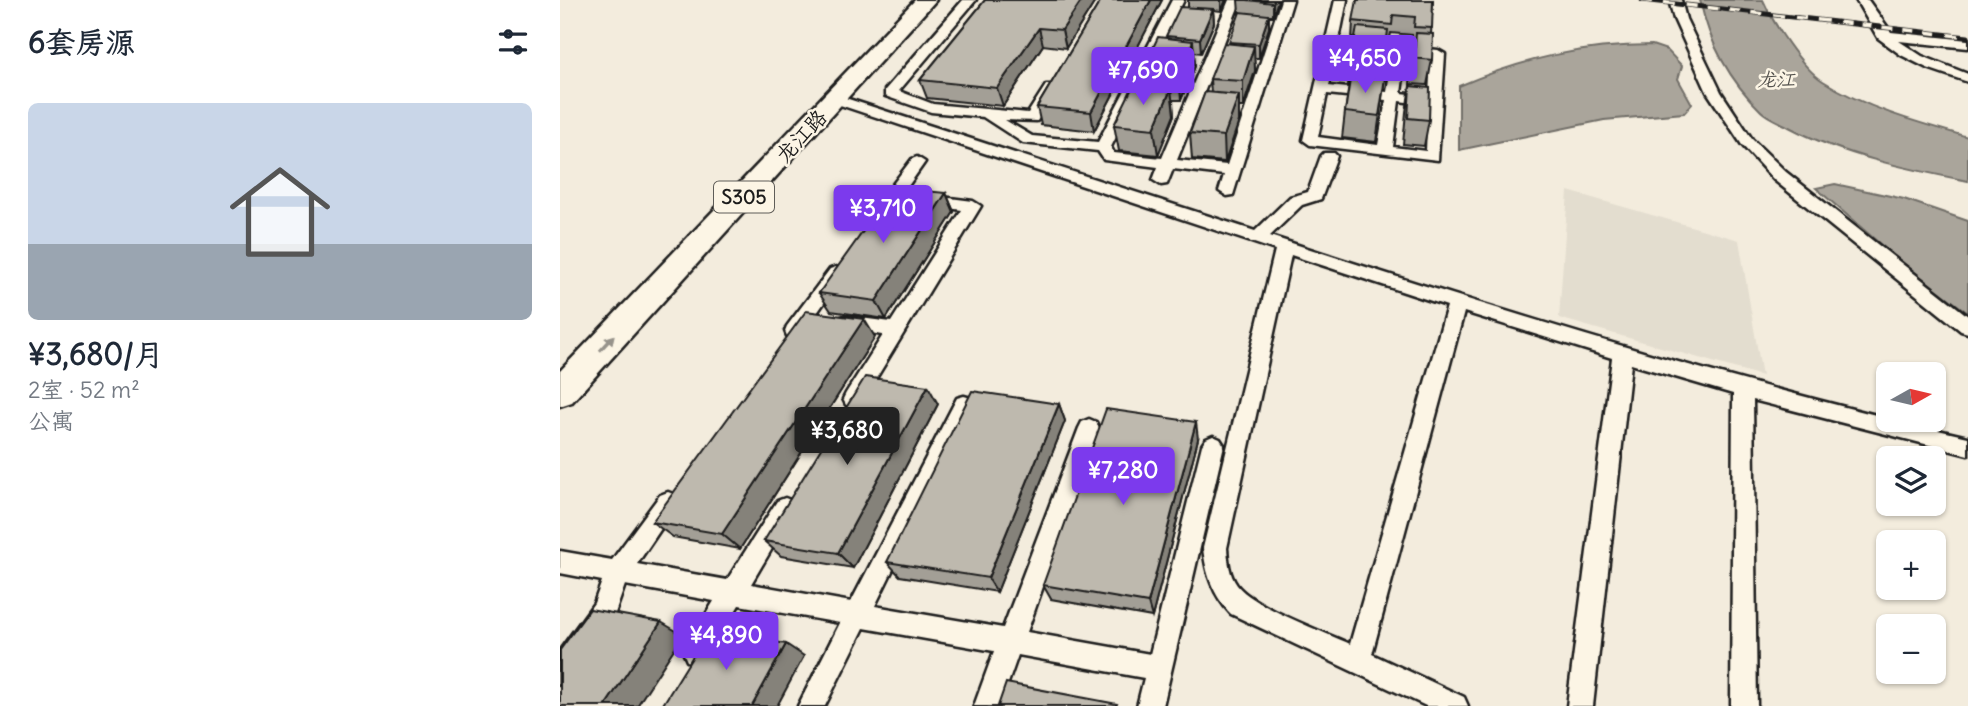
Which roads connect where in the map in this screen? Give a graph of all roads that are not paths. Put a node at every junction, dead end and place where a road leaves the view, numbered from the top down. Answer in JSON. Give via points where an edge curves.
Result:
{"nodes":[{"id":1,"x":911,"y":0,"type":"edge"},
{"id":2,"x":926,"y":0,"type":"edge"},
{"id":3,"x":970,"y":0,"type":"edge"},
{"id":4,"x":1178,"y":0,"type":"edge"},
{"id":5,"x":1235,"y":0,"type":"edge"},
{"id":6,"x":1287,"y":0,"type":"edge"},
{"id":7,"x":1341,"y":0,"type":"edge"},
{"id":8,"x":1675,"y":0,"type":"edge"},
{"id":9,"x":1861,"y":0,"type":"edge"},
{"id":10,"x":1884,"y":34,"type":"junction"},
{"id":11,"x":1331,"y":43,"type":"junction"},
{"id":12,"x":1968,"y":44,"type":"edge"},
{"id":13,"x":1400,"y":50,"type":"junction"},
{"id":14,"x":1062,"y":71,"type":"edge"},
{"id":15,"x":1968,"y":78,"type":"edge"},
{"id":16,"x":1321,"y":89,"type":"junction"},
{"id":17,"x":1393,"y":97,"type":"junction"},
{"id":18,"x":836,"y":99,"type":"junction"},
{"id":19,"x":1436,"y":101,"type":"junction"},
{"id":20,"x":983,"y":113,"type":"junction"},
{"id":21,"x":1103,"y":147,"type":"junction"},
{"id":22,"x":1385,"y":151,"type":"junction"},
{"id":23,"x":1329,"y":156,"type":"dead end"},
{"id":24,"x":917,"y":162,"type":"dead end"},
{"id":25,"x":1168,"y":163,"type":"junction"},
{"id":26,"x":1234,"y":171,"type":"junction"},
{"id":27,"x":1161,"y":180,"type":"dead end"},
{"id":28,"x":1227,"y":191,"type":"dead end"},
{"id":29,"x":892,"y":196,"type":"junction"},
{"id":30,"x":868,"y":229,"type":"edge"},
{"id":31,"x":1258,"y":238,"type":"junction"},
{"id":32,"x":1284,"y":247,"type":"junction"},
{"id":33,"x":852,"y":251,"type":"edge"},
{"id":34,"x":1457,"y":302,"type":"junction"},
{"id":35,"x":804,"y":317,"type":"junction"},
{"id":36,"x":1968,"y":326,"type":"edge"},
{"id":37,"x":896,"y":330,"type":"junction"},
{"id":38,"x":779,"y":351,"type":"edge"},
{"id":39,"x":1622,"y":354,"type":"junction"},
{"id":40,"x":560,"y":365,"type":"edge"},
{"id":41,"x":1743,"y":391,"type":"junction"},
{"id":42,"x":560,"y":393,"type":"edge"},
{"id":43,"x":964,"y":404,"type":"edge"},
{"id":44,"x":839,"y":421,"type":"edge"},
{"id":45,"x":1090,"y":428,"type":"dead end"},
{"id":46,"x":1213,"y":445,"type":"dead end"},
{"id":47,"x":1968,"y":446,"type":"edge"},
{"id":48,"x":682,"y":483,"type":"edge"},
{"id":49,"x":796,"y":490,"type":"edge"},
{"id":50,"x":560,"y":562,"type":"edge"},
{"id":51,"x":617,"y":572,"type":"junction"},
{"id":52,"x":733,"y":592,"type":"junction"},
{"id":53,"x":857,"y":615,"type":"junction"},
{"id":54,"x":1011,"y":642,"type":"junction"},
{"id":55,"x":1358,"y":660,"type":"junction"},
{"id":56,"x":1159,"y":668,"type":"junction"},
{"id":57,"x":560,"y":672,"type":"edge"},
{"id":58,"x":683,"y":672,"type":"edge"},
{"id":59,"x":811,"y":706,"type":"edge"},
{"id":60,"x":987,"y":706,"type":"edge"},
{"id":61,"x":1150,"y":706,"type":"edge"},
{"id":62,"x":1455,"y":706,"type":"edge"},
{"id":63,"x":1580,"y":706,"type":"edge"},
{"id":64,"x":1744,"y":706,"type":"edge"}],
"edges":[{"from":1,"to":40,"type":"main road","name":"龙江路","number":"S305"},
{"from":2,"to":18,"type":"main road","name":"龙江路","number":"S305"},
{"from":3,"to":20,"type":"street","via":[[890,93],[931,108]]},
{"from":4,"to":21,"type":"street","via":[[1177,14],[1132,104]]},
{"from":5,"to":25,"type":"street"},
{"from":6,"to":26,"type":"street","via":[[1273,23],[1245,115]]},
{"from":7,"to":11,"type":"street"},
{"from":8,"to":36,"type":"street","via":[[1714,92],[1747,142],[1780,176]]},
{"from":9,"to":10,"type":"street"},
{"from":10,"to":12,"type":"street"},
{"from":10,"to":15,"type":"street","via":[[1922,63]]},
{"from":11,"to":13,"type":"street"},
{"from":11,"to":16,"type":"street"},
{"from":13,"to":17,"type":"street"},
{"from":13,"to":19,"type":"street","via":[[1438,54]]},
{"from":14,"to":20,"type":"street","via":[[1032,118]]},
{"from":16,"to":17,"type":"street"},
{"from":16,"to":22,"type":"street","via":[[1310,140]]},
{"from":17,"to":19,"type":"street"},
{"from":17,"to":22,"type":"street"},
{"from":18,"to":31,"type":"street"},
{"from":42,"to":18,"type":"main road","name":"龙江路","number":"S305","one_way":true},
{"from":19,"to":22,"type":"street","via":[[1433,157]]},
{"from":20,"to":21,"type":"street","via":[[1028,139]]},
{"from":21,"to":25,"type":"street","via":[[1109,157]]},
{"from":23,"to":31,"type":"street","via":[[1315,195],[1296,201]]},
{"from":24,"to":29,"type":"street"},
{"from":25,"to":26,"type":"street"},
{"from":25,"to":27,"type":"street"},
{"from":26,"to":28,"type":"street"},
{"from":29,"to":30,"type":"street"},
{"from":29,"to":37,"type":"street","via":[[973,206]]},
{"from":31,"to":32,"type":"street"},
{"from":32,"to":34,"type":"street"},
{"from":32,"to":55,"type":"street","via":[[1215,548],[1217,574],[1225,592],[1240,606]]},
{"from":33,"to":35,"type":"street"},
{"from":34,"to":39,"type":"street"},
{"from":34,"to":55,"type":"street"},
{"from":35,"to":37,"type":"street"},
{"from":35,"to":38,"type":"street"},
{"from":37,"to":44,"type":"street"},
{"from":39,"to":41,"type":"street"},
{"from":39,"to":63,"type":"street"},
{"from":41,"to":47,"type":"street"},
{"from":41,"to":64,"type":"street"},
{"from":43,"to":53,"type":"street"},
{"from":45,"to":54,"type":"street"},
{"from":46,"to":56,"type":"street"},
{"from":48,"to":51,"type":"street"},
{"from":49,"to":52,"type":"street"},
{"from":50,"to":51,"type":"street"},
{"from":51,"to":52,"type":"street"},
{"from":51,"to":57,"type":"street","via":[[604,610]]},
{"from":52,"to":53,"type":"street"},
{"from":52,"to":58,"type":"street"},
{"from":53,"to":54,"type":"street"},
{"from":53,"to":59,"type":"street"},
{"from":54,"to":56,"type":"street"},
{"from":54,"to":60,"type":"street"},
{"from":55,"to":62,"type":"street"},
{"from":56,"to":61,"type":"street"}]}
